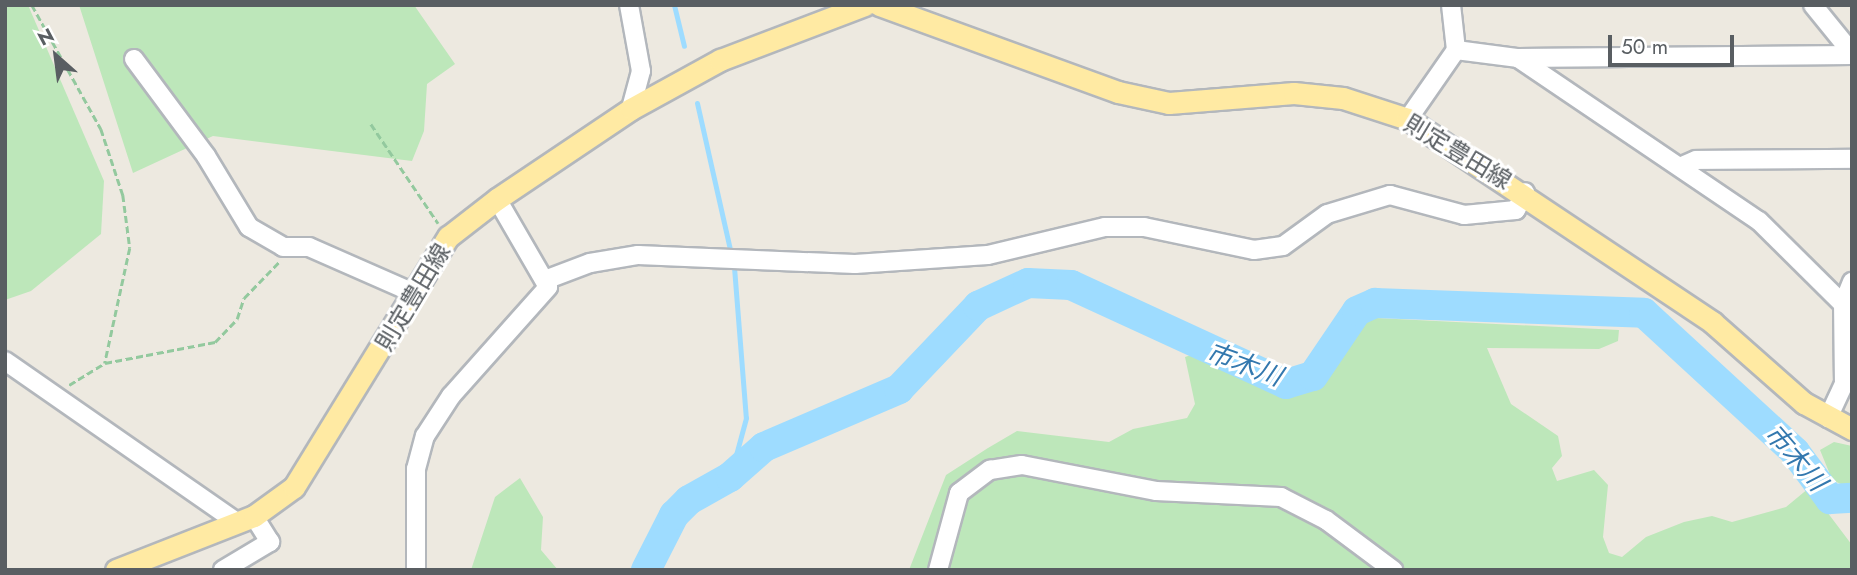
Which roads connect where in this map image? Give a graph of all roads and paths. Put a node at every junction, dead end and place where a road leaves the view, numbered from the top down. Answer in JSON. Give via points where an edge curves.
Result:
{"nodes":[{"id":1,"x":32,"y":5,"type":"edge"},
{"id":2,"x":629,"y":5,"type":"edge"},
{"id":3,"x":865,"y":5,"type":"edge"},
{"id":4,"x":879,"y":5,"type":"edge"},
{"id":5,"x":1451,"y":5,"type":"edge"},
{"id":6,"x":1813,"y":5,"type":"edge"},
{"id":7,"x":1456,"y":50,"type":"junction"},
{"id":8,"x":1852,"y":54,"type":"edge"},
{"id":9,"x":1518,"y":58,"type":"junction"},
{"id":10,"x":134,"y":59,"type":"dead end"},
{"id":11,"x":631,"y":109,"type":"junction"},
{"id":12,"x":1408,"y":119,"type":"junction"},
{"id":13,"x":371,"y":124,"type":"dead end"},
{"id":14,"x":1852,"y":159,"type":"edge"},
{"id":15,"x":1682,"y":166,"type":"junction"},
{"id":16,"x":1525,"y":192,"type":"junction"},
{"id":17,"x":498,"y":199,"type":"junction"},
{"id":18,"x":448,"y":237,"type":"junction"},
{"id":19,"x":309,"y":247,"type":"junction"},
{"id":20,"x":545,"y":280,"type":"junction"},
{"id":21,"x":1852,"y":282,"type":"edge"},
{"id":22,"x":414,"y":293,"type":"junction"},
{"id":23,"x":1843,"y":304,"type":"junction"},
{"id":24,"x":5,"y":362,"type":"edge"},
{"id":25,"x":105,"y":363,"type":"junction"},
{"id":26,"x":49,"y":392,"type":"junction"},
{"id":27,"x":1828,"y":418,"type":"junction"},
{"id":28,"x":1852,"y":429,"type":"edge"},
{"id":29,"x":246,"y":519,"type":"junction"},
{"id":30,"x":116,"y":570,"type":"edge"},
{"id":31,"x":223,"y":570,"type":"edge"},
{"id":32,"x":416,"y":570,"type":"edge"},
{"id":33,"x":938,"y":570,"type":"edge"},
{"id":34,"x":1393,"y":570,"type":"edge"}],
"edges":[{"from":1,"to":25,"type":"path","via":[[101,128],[123,195],[130,248]]},
{"from":2,"to":11,"type":"street","via":[[641,71]]},
{"from":3,"to":11,"type":"main road","name":"則定豊田線","via":[[720,60]]},
{"from":4,"to":12,"type":"main road","name":"則定豊田線","via":[[1118,92],[1169,103],[1294,93],[1343,98]]},
{"from":5,"to":7,"type":"street"},
{"from":6,"to":8,"type":"street"},
{"from":7,"to":9,"type":"street"},
{"from":7,"to":12,"type":"street"},
{"from":8,"to":9,"type":"street"},
{"from":9,"to":15,"type":"street"},
{"from":10,"to":19,"type":"street","via":[[206,156],[249,227],[283,247]]},
{"from":11,"to":17,"type":"main road","name":"則定豊田線"},
{"from":12,"to":16,"type":"main road","name":"則定豊田線"},
{"from":13,"to":18,"type":"path"},
{"from":14,"to":15,"type":"street","via":[[1696,160]]},
{"from":15,"to":23,"type":"street","via":[[1759,220]]},
{"from":16,"to":20,"type":"street","via":[[1516,210],[1464,215],[1390,195],[1327,214],[1283,246],[1254,250],[1144,227],[1105,227],[988,255],[909,262],[685,256],[590,263]]},
{"from":16,"to":27,"type":"main road","name":"則定豊田線","via":[[1712,322]]},
{"from":17,"to":18,"type":"main road","name":"則定豊田線"},
{"from":17,"to":20,"type":"street"},
{"from":18,"to":22,"type":"main road","name":"則定豊田線"},
{"from":19,"to":22,"type":"street"},
{"from":19,"to":25,"type":"path","via":[[263,276],[215,342]]},
{"from":20,"to":32,"type":"street","via":[[548,286],[451,396],[425,436],[416,469]]},
{"from":21,"to":23,"type":"street"},
{"from":22,"to":29,"type":"main road","name":"則定豊田線","via":[[294,487]]},
{"from":23,"to":27,"type":"street","via":[[1844,384]]},
{"from":24,"to":26,"type":"street"},
{"from":25,"to":26,"type":"path"},
{"from":26,"to":29,"type":"street"},
{"from":27,"to":28,"type":"main road","name":"則定豊田線"},
{"from":29,"to":30,"type":"main road","name":"則定豊田線"},
{"from":29,"to":31,"type":"street","via":[[270,542]]},
{"from":33,"to":34,"type":"street","via":[[959,493],[990,470],[1022,465],[1156,491],[1281,497],[1326,520]]}]}
